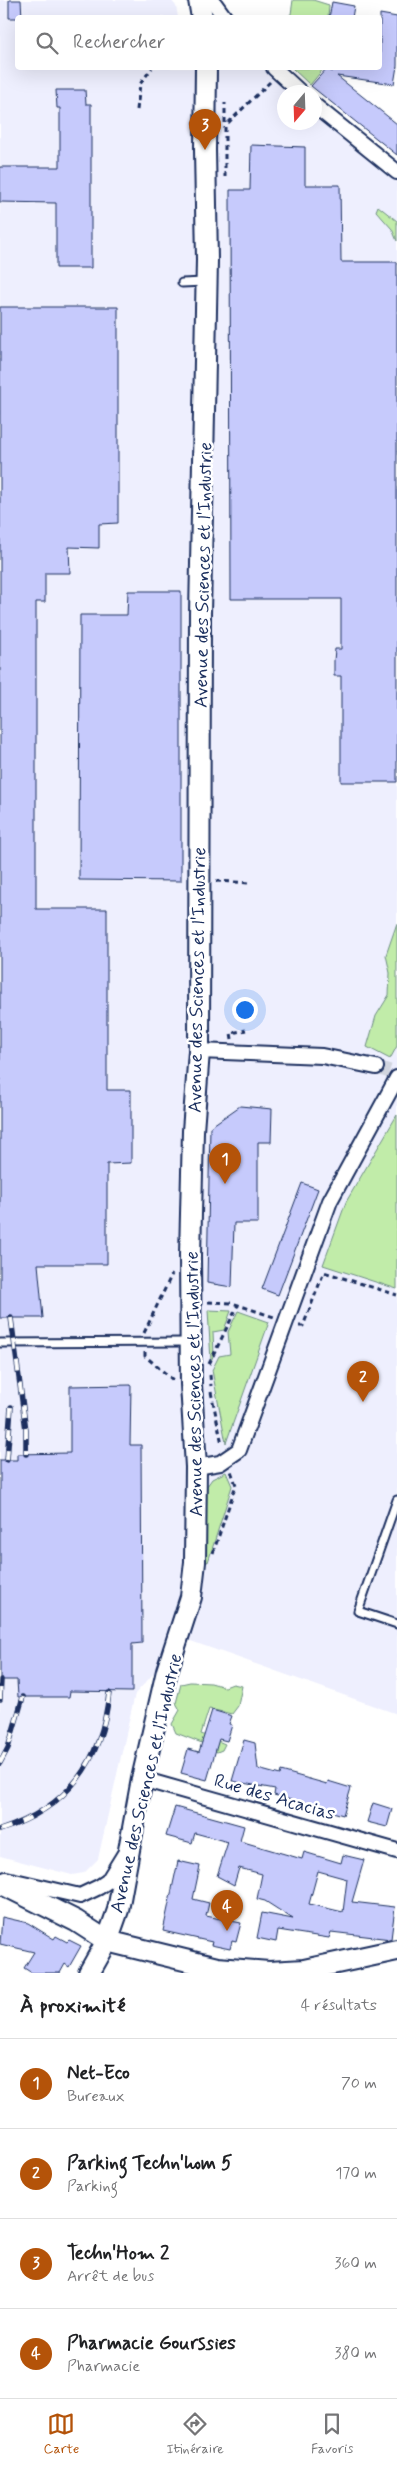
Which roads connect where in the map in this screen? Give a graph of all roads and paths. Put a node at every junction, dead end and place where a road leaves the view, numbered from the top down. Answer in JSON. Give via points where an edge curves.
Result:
{"nodes":[{"id":1,"x":199,"y":0,"type":"edge"},
{"id":2,"x":212,"y":0,"type":"edge"},
{"id":3,"x":202,"y":15,"type":"edge"},
{"id":4,"x":223,"y":15,"type":"edge"},
{"id":5,"x":150,"y":70,"type":"edge"},
{"id":6,"x":206,"y":70,"type":"edge"},
{"id":7,"x":276,"y":70,"type":"edge"},
{"id":8,"x":270,"y":82,"type":"dead end"},
{"id":9,"x":292,"y":85,"type":"edge"},
{"id":10,"x":136,"y":110,"type":"dead end"},
{"id":11,"x":322,"y":111,"type":"edge"},
{"id":12,"x":228,"y":123,"type":"dead end"},
{"id":13,"x":397,"y":172,"type":"edge"},
{"id":14,"x":182,"y":282,"type":"dead end"},
{"id":15,"x":207,"y":282,"type":"junction"},
{"id":16,"x":222,"y":882,"type":"dead end"},
{"id":17,"x":250,"y":883,"type":"dead end"},
{"id":18,"x":246,"y":1030,"type":"dead end"},
{"id":19,"x":232,"y":1042,"type":"dead end"},
{"id":20,"x":199,"y":1051,"type":"junction"},
{"id":21,"x":376,"y":1067,"type":"tunnel mouth"},
{"id":22,"x":397,"y":1078,"type":"edge"},
{"id":23,"x":397,"y":1295,"type":"edge"},
{"id":24,"x":205,"y":1302,"type":"dead end"},
{"id":25,"x":238,"y":1305,"type":"junction"},
{"id":26,"x":286,"y":1321,"type":"junction"},
{"id":27,"x":182,"y":1342,"type":"junction"},
{"id":28,"x":0,"y":1343,"type":"edge"},
{"id":29,"x":209,"y":1364,"type":"dead end"},
{"id":30,"x":196,"y":1467,"type":"junction"},
{"id":31,"x":397,"y":1500,"type":"edge"},
{"id":32,"x":397,"y":1624,"type":"edge"},
{"id":33,"x":142,"y":1779,"type":"junction"},
{"id":34,"x":128,"y":1848,"type":"junction"},
{"id":35,"x":397,"y":1851,"type":"edge"},
{"id":36,"x":0,"y":1878,"type":"edge"},
{"id":37,"x":0,"y":1883,"type":"edge"},
{"id":38,"x":107,"y":1941,"type":"junction"},
{"id":39,"x":397,"y":1950,"type":"edge"},
{"id":40,"x":89,"y":1973,"type":"edge"}],
"edges":[{"from":1,"to":3,"type":"street"},
{"from":2,"to":4,"type":"street"},
{"from":5,"to":10,"type":"path","via":[[140,84]]},
{"from":6,"to":15,"type":"street","name":"Avenue des Sciences et l'Industrie"},
{"from":7,"to":9,"type":"street"},
{"from":8,"to":12,"type":"path"},
{"from":11,"to":13,"type":"street"},
{"from":14,"to":15,"type":"lane"},
{"from":15,"to":20,"type":"street","name":"Avenue des Sciences et l'Industrie","via":[[200,614]]},
{"from":16,"to":17,"type":"path"},
{"from":18,"to":19,"type":"path","via":[[231,1033]]},
{"from":20,"to":21,"type":"street","via":[[322,1056]]},
{"from":20,"to":27,"type":"street","name":"Avenue des Sciences et l'Industrie"},
{"from":22,"to":26,"type":"street","via":[[330,1201]]},
{"from":23,"to":26,"type":"path","via":[[324,1272],[303,1326]]},
{"from":24,"to":25,"type":"path"},
{"from":25,"to":26,"type":"path"},
{"from":25,"to":29,"type":"path"},
{"from":26,"to":30,"type":"street","via":[[239,1450],[220,1463]]},
{"from":27,"to":28,"type":"lane"},
{"from":27,"to":30,"type":"street","name":"Avenue des Sciences et l'Industrie"},
{"from":30,"to":33,"type":"street","name":"Avenue des Sciences et l'Industrie","via":[[195,1562],[190,1597],[167,1671]]},
{"from":31,"to":32,"type":"lane","via":[[358,1611]]},
{"from":33,"to":34,"type":"street","name":"Avenue des Sciences et l'Industrie"},
{"from":33,"to":35,"type":"street","name":"Rue des Acacias"},
{"from":34,"to":36,"type":"street","via":[[108,1881],[80,1896]]},
{"from":34,"to":38,"type":"street","name":"Avenue des Sciences et l'Industrie","via":[[118,1910]]},
{"from":37,"to":38,"type":"street","via":[[76,1921]]},
{"from":38,"to":39,"type":"street","via":[[217,1968],[269,1972],[304,1970]]},
{"from":38,"to":40,"type":"street","name":"Avenue des Sciences et l'Industrie"}]}
